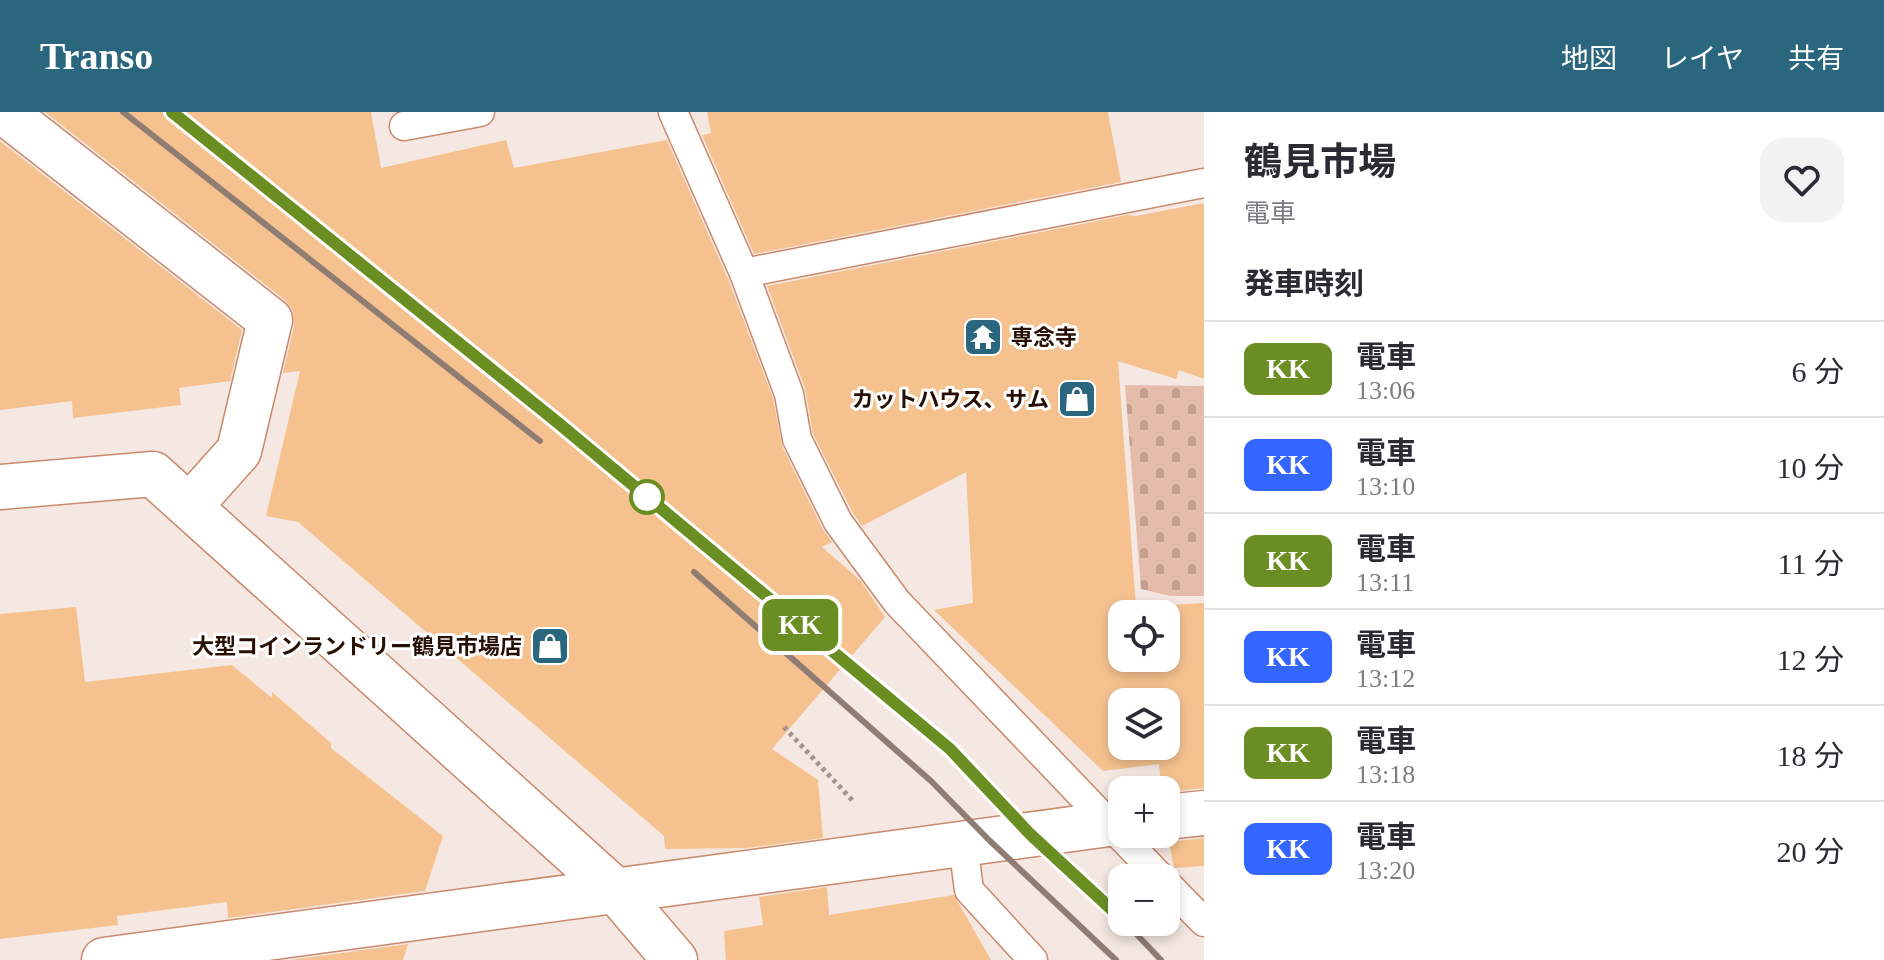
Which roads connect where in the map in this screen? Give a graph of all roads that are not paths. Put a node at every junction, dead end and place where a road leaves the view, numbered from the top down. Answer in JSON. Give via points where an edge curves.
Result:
{"nodes":[{"id":1,"x":4,"y":112,"type":"edge"},
{"id":2,"x":480,"y":112,"type":"edge"},
{"id":3,"x":673,"y":112,"type":"edge"},
{"id":4,"x":404,"y":126,"type":"dead end"},
{"id":5,"x":1204,"y":183,"type":"edge"},
{"id":6,"x":744,"y":273,"type":"junction"},
{"id":7,"x":0,"y":487,"type":"edge"},
{"id":8,"x":190,"y":506,"type":"junction"},
{"id":9,"x":1204,"y":813,"type":"edge"},
{"id":10,"x":1180,"y":816,"type":"edge"},
{"id":11,"x":1108,"y":817,"type":"edge"},
{"id":12,"x":1108,"y":825,"type":"edge"},
{"id":13,"x":963,"y":844,"type":"junction"},
{"id":14,"x":1135,"y":848,"type":"edge"},
{"id":15,"x":1149,"y":864,"type":"edge"},
{"id":16,"x":616,"y":891,"type":"junction"},
{"id":17,"x":1180,"y":897,"type":"edge"},
{"id":18,"x":1204,"y":922,"type":"edge"},
{"id":19,"x":104,"y":960,"type":"edge"},
{"id":20,"x":675,"y":960,"type":"edge"},
{"id":21,"x":1033,"y":960,"type":"edge"}],
"edges":[{"from":1,"to":8,"type":"street","via":[[270,320],[239,451]]},
{"from":2,"to":4,"type":"lane"},
{"from":3,"to":6,"type":"lane"},
{"from":5,"to":6,"type":"lane"},
{"from":6,"to":11,"type":"lane","via":[[789,394],[797,439],[838,522],[897,602]]},
{"from":7,"to":8,"type":"street","via":[[153,474]]},
{"from":8,"to":16,"type":"street"},
{"from":9,"to":10,"type":"street"},
{"from":12,"to":13,"type":"street"},
{"from":13,"to":16,"type":"street"},
{"from":13,"to":21,"type":"lane","via":[[969,890]]},
{"from":14,"to":15,"type":"lane"},
{"from":16,"to":19,"type":"street"},
{"from":16,"to":20,"type":"street"},
{"from":17,"to":18,"type":"lane"}]}
